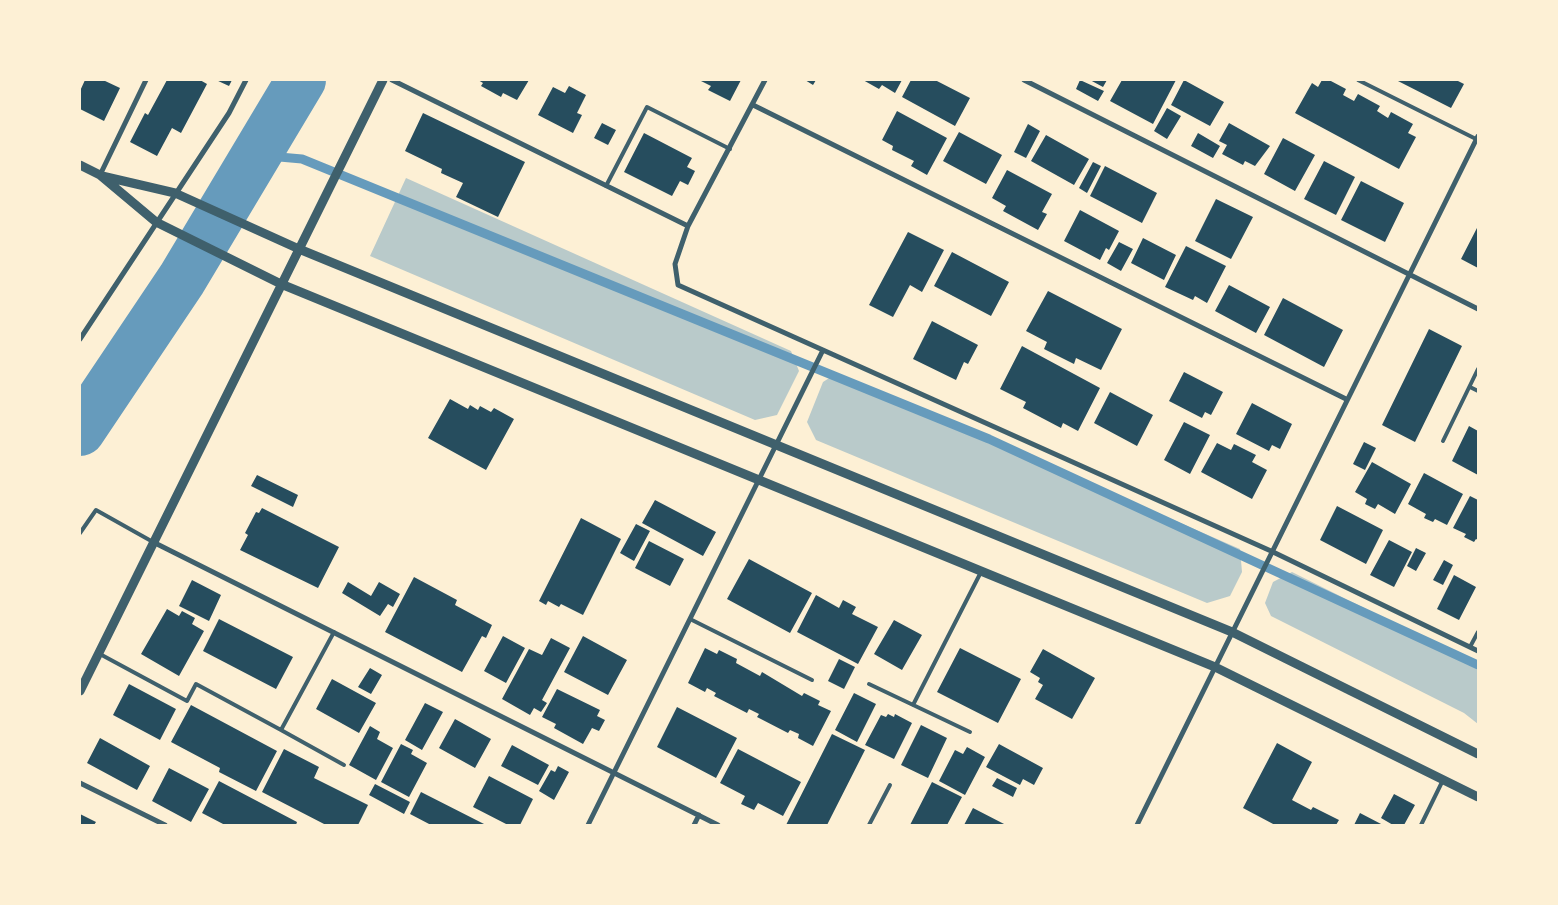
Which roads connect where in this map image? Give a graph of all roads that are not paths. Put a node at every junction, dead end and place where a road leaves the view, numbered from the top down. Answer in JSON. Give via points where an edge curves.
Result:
{"nodes":[{"id":1,"x":146,"y":80,"type":"edge"},
{"id":2,"x":246,"y":80,"type":"edge"},
{"id":3,"x":383,"y":80,"type":"edge"},
{"id":4,"x":392,"y":80,"type":"edge"},
{"id":5,"x":765,"y":80,"type":"edge"},
{"id":6,"x":1024,"y":80,"type":"edge"},
{"id":7,"x":1358,"y":80,"type":"edge"},
{"id":8,"x":753,"y":105,"type":"junction"},
{"id":9,"x":1478,"y":139,"type":"edge"},
{"id":10,"x":730,"y":149,"type":"junction"},
{"id":11,"x":80,"y":165,"type":"edge"},
{"id":12,"x":100,"y":175,"type":"junction"},
{"id":13,"x":606,"y":186,"type":"junction"},
{"id":14,"x":175,"y":193,"type":"junction"},
{"id":15,"x":156,"y":222,"type":"junction"},
{"id":16,"x":688,"y":226,"type":"junction"},
{"id":17,"x":299,"y":249,"type":"junction"},
{"id":18,"x":1409,"y":275,"type":"junction"},
{"id":19,"x":281,"y":284,"type":"junction"},
{"id":20,"x":1478,"y":309,"type":"edge"},
{"id":21,"x":80,"y":339,"type":"edge"},
{"id":22,"x":823,"y":350,"type":"junction"},
{"id":23,"x":1478,"y":369,"type":"edge"},
{"id":24,"x":1470,"y":387,"type":"junction"},
{"id":25,"x":1478,"y":391,"type":"edge"},
{"id":26,"x":1346,"y":399,"type":"junction"},
{"id":27,"x":1444,"y":441,"type":"dead end"},
{"id":28,"x":776,"y":445,"type":"junction"},
{"id":29,"x":758,"y":479,"type":"junction"},
{"id":30,"x":80,"y":533,"type":"edge"},
{"id":31,"x":153,"y":542,"type":"junction"},
{"id":32,"x":1271,"y":551,"type":"junction"},
{"id":33,"x":980,"y":572,"type":"junction"},
{"id":34,"x":690,"y":618,"type":"junction"},
{"id":35,"x":334,"y":632,"type":"junction"},
{"id":36,"x":1232,"y":632,"type":"junction"},
{"id":37,"x":1478,"y":632,"type":"edge"},
{"id":38,"x":1470,"y":647,"type":"junction"},
{"id":39,"x":1478,"y":651,"type":"edge"},
{"id":40,"x":98,"y":653,"type":"junction"},
{"id":41,"x":1215,"y":667,"type":"junction"},
{"id":42,"x":812,"y":680,"type":"dead end"},
{"id":43,"x":869,"y":684,"type":"dead end"},
{"id":44,"x":80,"y":691,"type":"edge"},
{"id":45,"x":914,"y":705,"type":"junction"},
{"id":46,"x":281,"y":730,"type":"junction"},
{"id":47,"x":970,"y":732,"type":"dead end"},
{"id":48,"x":1478,"y":754,"type":"edge"},
{"id":49,"x":344,"y":765,"type":"dead end"},
{"id":50,"x":614,"y":772,"type":"junction"},
{"id":51,"x":1443,"y":780,"type":"junction"},
{"id":52,"x":80,"y":783,"type":"edge"},
{"id":53,"x":890,"y":785,"type":"dead end"},
{"id":54,"x":1478,"y":797,"type":"edge"},
{"id":55,"x":699,"y":815,"type":"junction"},
{"id":56,"x":165,"y":825,"type":"edge"},
{"id":57,"x":588,"y":825,"type":"edge"},
{"id":58,"x":694,"y":825,"type":"edge"},
{"id":59,"x":718,"y":825,"type":"edge"},
{"id":60,"x":869,"y":825,"type":"edge"},
{"id":61,"x":1137,"y":825,"type":"edge"},
{"id":62,"x":1421,"y":825,"type":"edge"}],
"edges":[{"from":1,"to":12,"type":"street"},
{"from":2,"to":14,"type":"street","via":[[229,114]]},
{"from":3,"to":17,"type":"street"},
{"from":4,"to":13,"type":"street"},
{"from":5,"to":8,"type":"street"},
{"from":6,"to":18,"type":"street"},
{"from":7,"to":9,"type":"lane"},
{"from":8,"to":10,"type":"street"},
{"from":8,"to":26,"type":"street"},
{"from":9,"to":18,"type":"street"},
{"from":10,"to":13,"type":"lane","via":[[647,108]]},
{"from":10,"to":16,"type":"street"},
{"from":11,"to":12,"type":"street"},
{"from":12,"to":14,"type":"street"},
{"from":12,"to":15,"type":"street"},
{"from":13,"to":16,"type":"street"},
{"from":14,"to":15,"type":"street"},
{"from":14,"to":17,"type":"street"},
{"from":15,"to":19,"type":"street"},
{"from":15,"to":21,"type":"street"},
{"from":16,"to":22,"type":"street","via":[[674,264],[678,285]]},
{"from":17,"to":19,"type":"street"},
{"from":17,"to":28,"type":"street"},
{"from":18,"to":20,"type":"street"},
{"from":18,"to":26,"type":"street"},
{"from":19,"to":29,"type":"street"},
{"from":19,"to":31,"type":"street"},
{"from":22,"to":28,"type":"street"},
{"from":22,"to":32,"type":"street"},
{"from":23,"to":24,"type":"lane"},
{"from":24,"to":25,"type":"lane"},
{"from":24,"to":27,"type":"lane"},
{"from":26,"to":32,"type":"street"},
{"from":28,"to":29,"type":"street"},
{"from":28,"to":36,"type":"street"},
{"from":29,"to":33,"type":"street"},
{"from":29,"to":34,"type":"street"},
{"from":30,"to":31,"type":"lane","via":[[96,510]]},
{"from":31,"to":35,"type":"street"},
{"from":31,"to":40,"type":"street"},
{"from":32,"to":36,"type":"street"},
{"from":32,"to":38,"type":"street"},
{"from":33,"to":41,"type":"street"},
{"from":33,"to":45,"type":"lane"},
{"from":34,"to":42,"type":"lane"},
{"from":34,"to":50,"type":"street"},
{"from":35,"to":46,"type":"lane"},
{"from":35,"to":50,"type":"street"},
{"from":36,"to":41,"type":"street"},
{"from":36,"to":48,"type":"street"},
{"from":37,"to":38,"type":"lane"},
{"from":38,"to":39,"type":"street"},
{"from":40,"to":44,"type":"street"},
{"from":40,"to":46,"type":"lane","via":[[187,701],[196,684]]},
{"from":41,"to":51,"type":"street"},
{"from":41,"to":61,"type":"street"},
{"from":43,"to":45,"type":"lane"},
{"from":45,"to":47,"type":"lane"},
{"from":46,"to":49,"type":"lane"},
{"from":50,"to":55,"type":"street"},
{"from":50,"to":57,"type":"street"},
{"from":51,"to":54,"type":"street"},
{"from":51,"to":62,"type":"lane"},
{"from":52,"to":56,"type":"street"},
{"from":53,"to":60,"type":"lane"},
{"from":55,"to":58,"type":"street"},
{"from":55,"to":59,"type":"street"}]}
